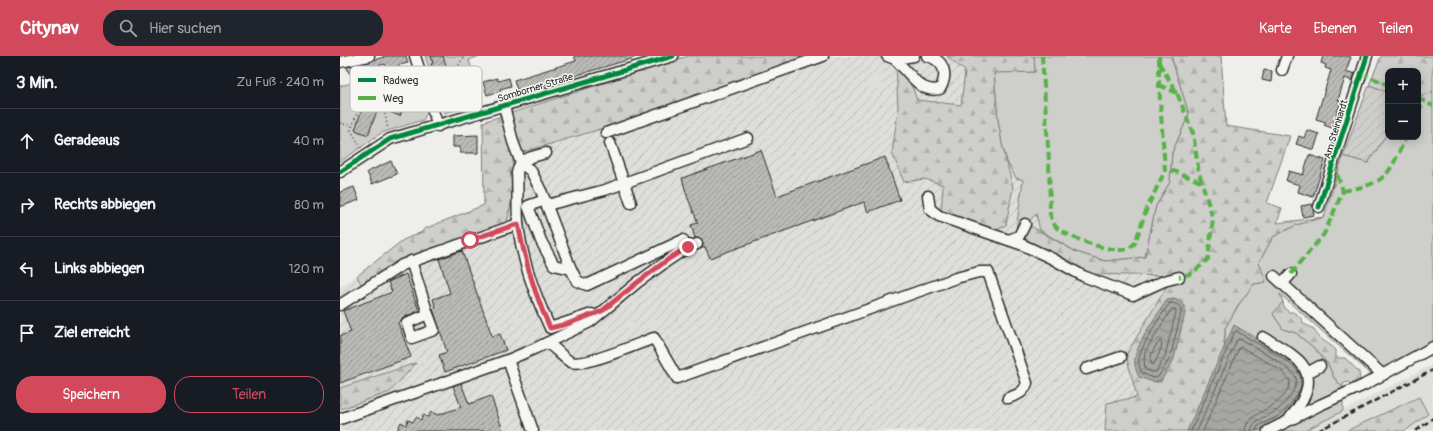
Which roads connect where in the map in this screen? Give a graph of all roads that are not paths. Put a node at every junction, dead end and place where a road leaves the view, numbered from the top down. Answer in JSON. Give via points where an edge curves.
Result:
{"nodes":[{"id":1,"x":369,"y":56,"type":"edge"},
{"id":2,"x":415,"y":56,"type":"edge"},
{"id":3,"x":673,"y":56,"type":"edge"},
{"id":4,"x":823,"y":56,"type":"edge"},
{"id":5,"x":914,"y":56,"type":"edge"},
{"id":6,"x":927,"y":56,"type":"edge"},
{"id":7,"x":1287,"y":56,"type":"edge"},
{"id":8,"x":1367,"y":56,"type":"edge"},
{"id":9,"x":891,"y":58,"type":"edge"},
{"id":10,"x":340,"y":62,"type":"edge"},
{"id":11,"x":418,"y":66,"type":"edge"},
{"id":12,"x":1282,"y":70,"type":"dead end"},
{"id":13,"x":504,"y":106,"type":"junction"},
{"id":14,"x":433,"y":112,"type":"edge"},
{"id":15,"x":438,"y":126,"type":"junction"},
{"id":16,"x":606,"y":133,"type":"dead end"},
{"id":17,"x":748,"y":138,"type":"dead end"},
{"id":18,"x":610,"y":143,"type":"dead end"},
{"id":19,"x":546,"y":153,"type":"dead end"},
{"id":20,"x":521,"y":163,"type":"junction"},
{"id":21,"x":340,"y":172,"type":"edge"},
{"id":22,"x":624,"y":183,"type":"junction"},
{"id":23,"x":928,"y":196,"type":"dead end"},
{"id":24,"x":546,"y":203,"type":"junction"},
{"id":25,"x":631,"y":203,"type":"dead end"},
{"id":26,"x":1319,"y":207,"type":"dead end"},
{"id":27,"x":518,"y":224,"type":"junction"},
{"id":28,"x":1026,"y":224,"type":"dead end"},
{"id":29,"x":683,"y":240,"type":"dead end"},
{"id":30,"x":1009,"y":240,"type":"junction"},
{"id":31,"x":697,"y":244,"type":"dead end"},
{"id":32,"x":411,"y":262,"type":"junction"},
{"id":33,"x":571,"y":269,"type":"junction"},
{"id":34,"x":1291,"y":274,"type":"dead end"},
{"id":35,"x":1274,"y":276,"type":"dead end"},
{"id":36,"x":1178,"y":277,"type":"dead end"},
{"id":37,"x":1282,"y":284,"type":"junction"},
{"id":38,"x":340,"y":305,"type":"edge"},
{"id":39,"x":602,"y":311,"type":"junction"},
{"id":40,"x":428,"y":314,"type":"dead end"},
{"id":41,"x":1263,"y":337,"type":"dead end"},
{"id":42,"x":547,"y":342,"type":"junction"},
{"id":43,"x":1433,"y":347,"type":"edge"},
{"id":44,"x":1121,"y":357,"type":"dead end"},
{"id":45,"x":508,"y":360,"type":"junction"},
{"id":46,"x":1320,"y":366,"type":"dead end"},
{"id":47,"x":1086,"y":369,"type":"dead end"},
{"id":48,"x":1307,"y":373,"type":"junction"},
{"id":49,"x":1383,"y":375,"type":"junction"},
{"id":50,"x":1008,"y":398,"type":"dead end"},
{"id":51,"x":340,"y":419,"type":"edge"},
{"id":52,"x":1288,"y":421,"type":"junction"},
{"id":53,"x":533,"y":431,"type":"edge"},
{"id":54,"x":1268,"y":431,"type":"edge"}],
"edges":[{"from":1,"to":10,"type":"street"},
{"from":2,"to":11,"type":"street"},
{"from":3,"to":13,"type":"street","name":"Somborner Straße"},
{"from":4,"to":16,"type":"street"},
{"from":5,"to":9,"type":"street"},
{"from":6,"to":9,"type":"street","via":[[933,57],[944,68],[944,82],[940,89],[926,90]]},
{"from":7,"to":12,"type":"street"},
{"from":8,"to":26,"type":"street","name":"Am Steinhardt"},
{"from":13,"to":15,"type":"street","name":"Somborner Straße"},
{"from":13,"to":20,"type":"street"},
{"from":14,"to":15,"type":"street"},
{"from":15,"to":21,"type":"street","name":"Somborner Straße","via":[[390,139]]},
{"from":17,"to":22,"type":"street"},
{"from":18,"to":22,"type":"street"},
{"from":19,"to":20,"type":"street"},
{"from":20,"to":24,"type":"street","via":[[531,171]]},
{"from":20,"to":27,"type":"street","via":[[517,173]]},
{"from":22,"to":24,"type":"street"},
{"from":22,"to":25,"type":"street"},
{"from":23,"to":30,"type":"street","via":[[930,209],[939,216]]},
{"from":24,"to":33,"type":"street"},
{"from":24,"to":33,"type":"street","via":[[528,206],[541,241],[554,265]]},
{"from":27,"to":32,"type":"street"},
{"from":27,"to":39,"type":"street","via":[[533,286],[550,328]]},
{"from":28,"to":30,"type":"street","via":[[1019,236]]},
{"from":29,"to":33,"type":"street","via":[[587,285],[577,281]]},
{"from":30,"to":36,"type":"street","via":[[1023,244],[1083,276],[1133,294]]},
{"from":31,"to":39,"type":"street","via":[[670,258]]},
{"from":32,"to":38,"type":"street","via":[[402,265]]},
{"from":32,"to":40,"type":"street"},
{"from":34,"to":37,"type":"street"},
{"from":35,"to":37,"type":"street"},
{"from":37,"to":49,"type":"street"},
{"from":39,"to":42,"type":"street","via":[[590,322]]},
{"from":41,"to":48,"type":"street","via":[[1293,355]]},
{"from":42,"to":45,"type":"street"},
{"from":42,"to":50,"type":"street","via":[[570,361],[579,364],[654,338],[677,378],[970,273],[988,272],[1027,383],[1020,394]]},
{"from":43,"to":49,"type":"street"},
{"from":44,"to":47,"type":"street"},
{"from":45,"to":51,"type":"street"},
{"from":45,"to":53,"type":"street"},
{"from":46,"to":48,"type":"street"},
{"from":48,"to":52,"type":"street","via":[[1309,386],[1305,397]]},
{"from":49,"to":52,"type":"street"},
{"from":52,"to":54,"type":"street"}]}
